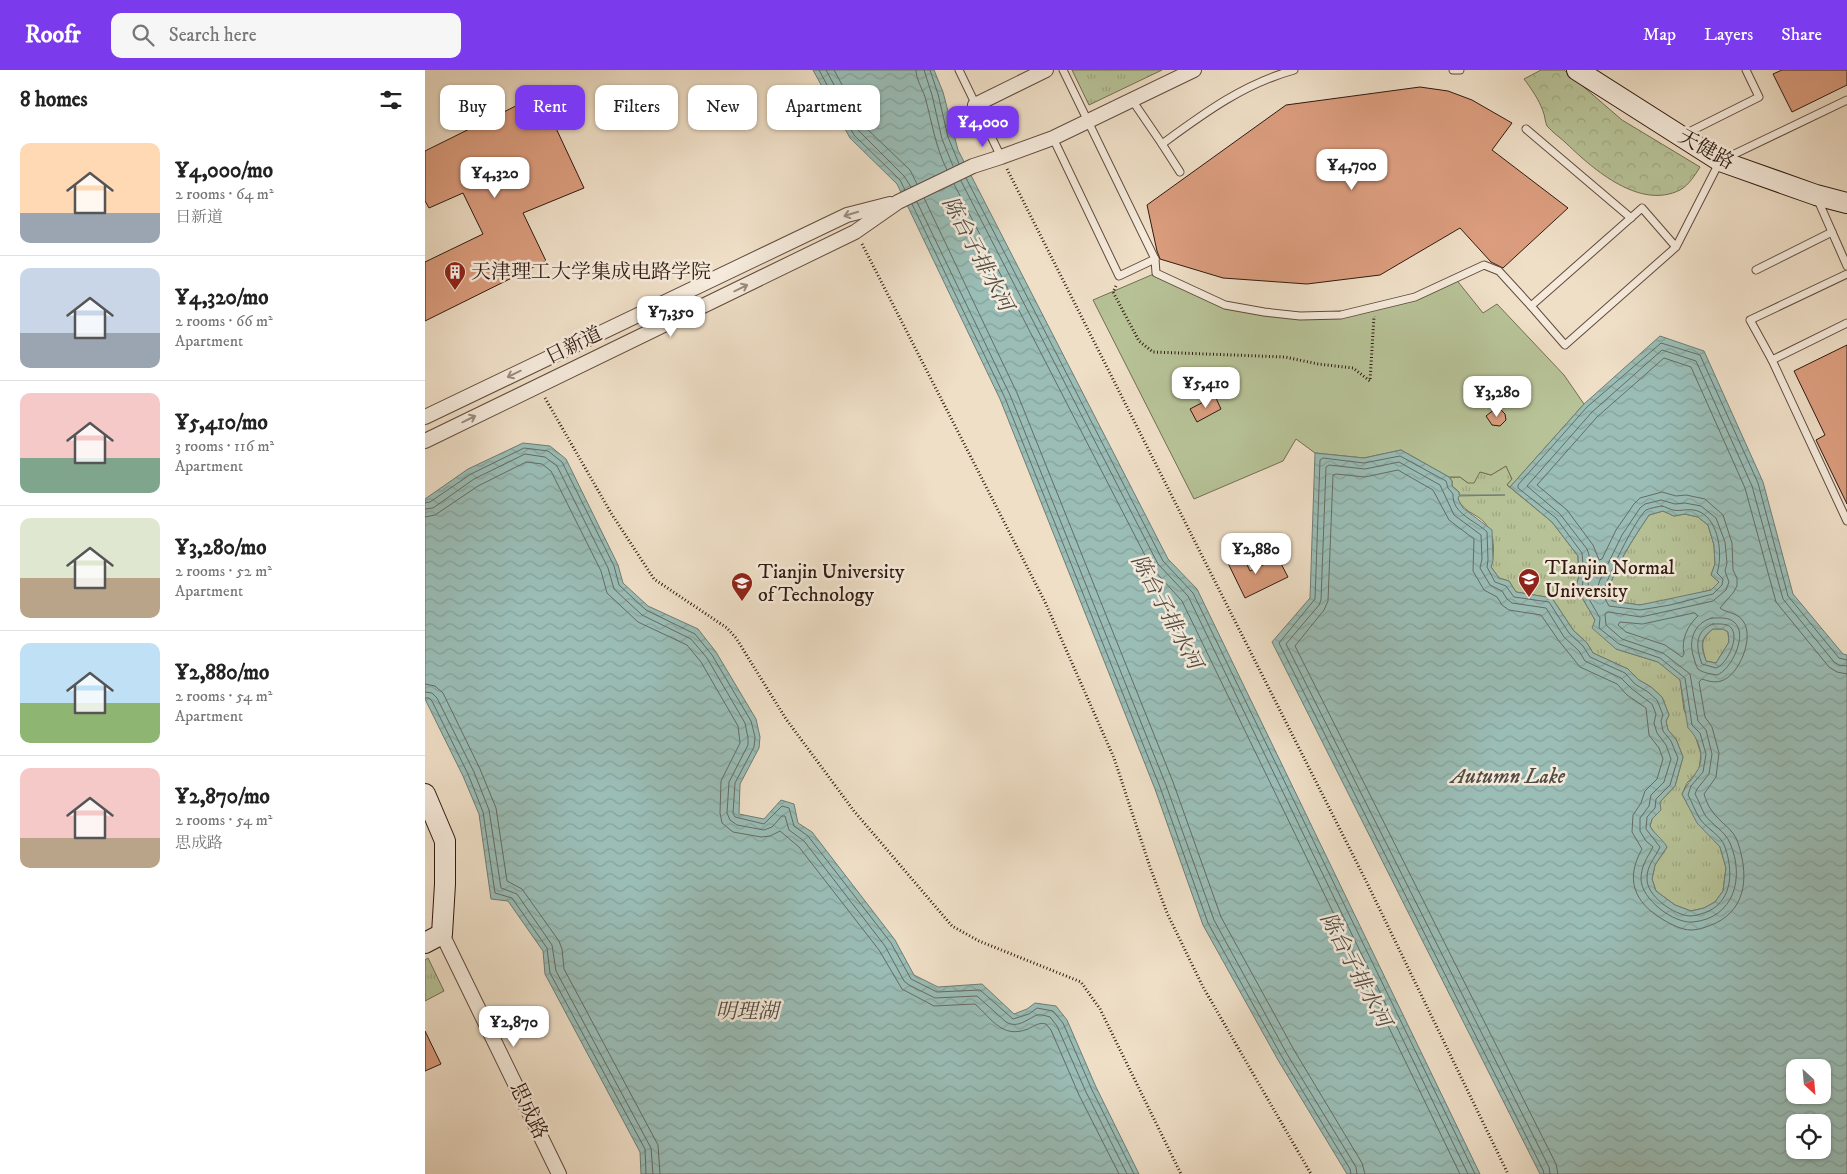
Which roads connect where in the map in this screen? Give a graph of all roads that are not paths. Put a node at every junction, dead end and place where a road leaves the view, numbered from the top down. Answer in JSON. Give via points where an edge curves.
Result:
{"nodes":[{"id":1,"x":959,"y":70,"type":"edge"},
{"id":2,"x":1046,"y":70,"type":"edge"},
{"id":3,"x":1063,"y":70,"type":"edge"},
{"id":4,"x":1193,"y":70,"type":"edge"},
{"id":5,"x":1294,"y":70,"type":"edge"},
{"id":6,"x":1453,"y":70,"type":"edge"},
{"id":7,"x":1459,"y":70,"type":"edge"},
{"id":8,"x":1746,"y":70,"type":"edge"},
{"id":9,"x":1585,"y":73,"type":"edge"},
{"id":10,"x":1132,"y":100,"type":"junction"},
{"id":11,"x":1847,"y":100,"type":"edge"},
{"id":12,"x":975,"y":105,"type":"junction"},
{"id":13,"x":1088,"y":121,"type":"junction"},
{"id":14,"x":1526,"y":129,"type":"dead end"},
{"id":15,"x":1681,"y":137,"type":"junction"},
{"id":16,"x":1053,"y":138,"type":"junction"},
{"id":17,"x":1162,"y":144,"type":"junction"},
{"id":18,"x":1001,"y":157,"type":"junction"},
{"id":19,"x":1719,"y":162,"type":"junction"},
{"id":20,"x":1180,"y":172,"type":"dead end"},
{"id":21,"x":1816,"y":195,"type":"junction"},
{"id":22,"x":898,"y":202,"type":"junction"},
{"id":23,"x":1847,"y":203,"type":"edge"},
{"id":24,"x":1631,"y":218,"type":"junction"},
{"id":25,"x":1832,"y":232,"type":"junction"},
{"id":26,"x":1676,"y":247,"type":"junction"},
{"id":27,"x":1155,"y":259,"type":"junction"},
{"id":28,"x":1847,"y":266,"type":"edge"},
{"id":29,"x":1755,"y":270,"type":"dead end"},
{"id":30,"x":1847,"y":274,"type":"edge"},
{"id":31,"x":1531,"y":306,"type":"junction"},
{"id":32,"x":1847,"y":323,"type":"edge"},
{"id":33,"x":1772,"y":360,"type":"junction"},
{"id":34,"x":425,"y":417,"type":"edge"},
{"id":35,"x":425,"y":441,"type":"edge"},
{"id":36,"x":1847,"y":521,"type":"edge"},
{"id":37,"x":425,"y":794,"type":"edge"},
{"id":38,"x":434,"y":939,"type":"edge"},
{"id":39,"x":559,"y":1174,"type":"edge"}],
"edges":[{"from":1,"to":12,"type":"lane"},
{"from":2,"to":12,"type":"street"},
{"from":3,"to":13,"type":"lane"},
{"from":4,"to":10,"type":"street","name":"日新道"},
{"from":5,"to":17,"type":"lane","via":[[1276,75],[1220,102]]},
{"from":6,"to":7,"type":"lane"},
{"from":8,"to":15,"type":"lane","via":[[1759,97]]},
{"from":9,"to":15,"type":"street","name":"天健路"},
{"from":10,"to":13,"type":"street","name":"日新道"},
{"from":10,"to":17,"type":"lane"},
{"from":11,"to":19,"type":"lane"},
{"from":12,"to":18,"type":"lane"},
{"from":13,"to":16,"type":"street","name":"日新道"},
{"from":13,"to":27,"type":"lane"},
{"from":14,"to":24,"type":"lane"},
{"from":15,"to":19,"type":"street","name":"天健路"},
{"from":16,"to":18,"type":"street","name":"日新道"},
{"from":16,"to":27,"type":"lane","via":[[1119,276]]},
{"from":17,"to":20,"type":"lane"},
{"from":18,"to":22,"type":"street","name":"日新道","via":[[973,166]]},
{"from":19,"to":21,"type":"street","name":"天健路"},
{"from":19,"to":26,"type":"lane"},
{"from":21,"to":23,"type":"street","name":"天健路"},
{"from":21,"to":25,"type":"lane"},
{"from":22,"to":34,"type":"street","name":"日新道","one_way":true,"via":[[847,215]]},
{"from":35,"to":22,"type":"street","name":"日新道","one_way":true,"via":[[855,232]]},
{"from":24,"to":26,"type":"lane","via":[[1642,208]]},
{"from":24,"to":31,"type":"lane"},
{"from":25,"to":28,"type":"lane"},
{"from":25,"to":29,"type":"lane"},
{"from":26,"to":31,"type":"lane","via":[[1565,345]]},
{"from":27,"to":31,"type":"lane","via":[[1155,273],[1225,305],[1264,312],[1300,316],[1341,315],[1375,308],[1415,297],[1484,265],[1499,271]]},
{"from":30,"to":33,"type":"lane","via":[[1750,320]]},
{"from":32,"to":33,"type":"lane"},
{"from":33,"to":36,"type":"lane"},
{"from":37,"to":38,"type":"street","name":"思成路","via":[[445,841],[445,884]]},
{"from":38,"to":39,"type":"street","name":"思成路"}]}
